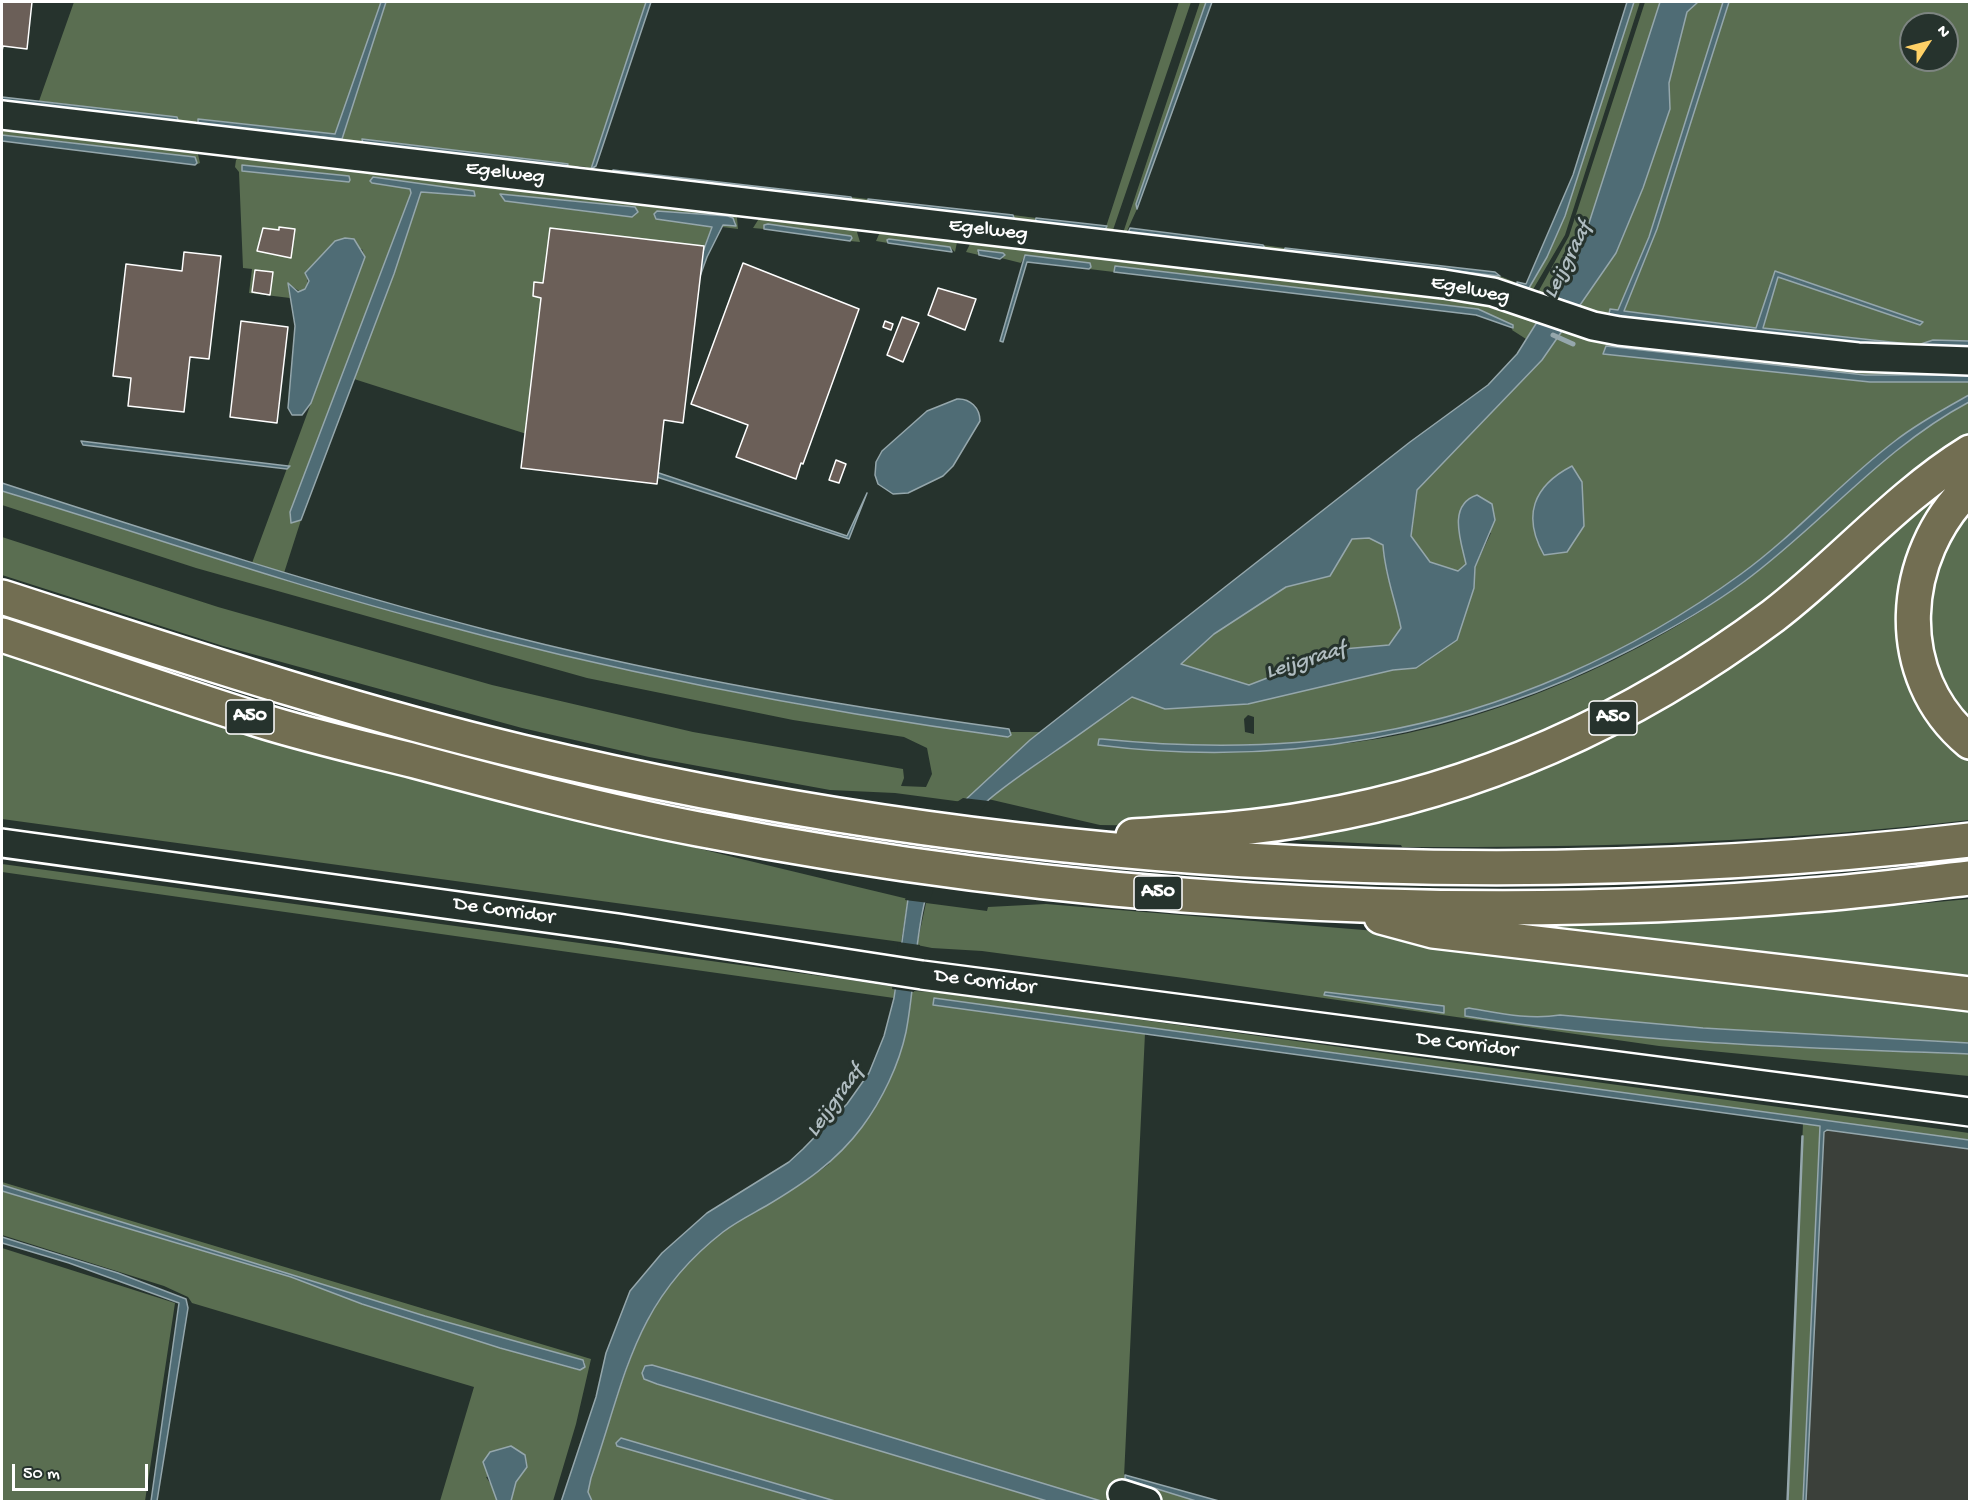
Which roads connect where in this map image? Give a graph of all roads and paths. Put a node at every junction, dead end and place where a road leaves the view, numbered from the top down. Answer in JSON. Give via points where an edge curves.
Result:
{"nodes":[{"id":1,"x":2,"y":115,"type":"edge"},
{"id":2,"x":1970,"y":361,"type":"edge"},
{"id":3,"x":1970,"y":452,"type":"edge"},
{"id":4,"x":1970,"y":487,"type":"edge"},
{"id":5,"x":2,"y":597,"type":"edge"},
{"id":6,"x":2,"y":635,"type":"edge"},
{"id":7,"x":1970,"y":742,"type":"edge"},
{"id":8,"x":1970,"y":840,"type":"edge"},
{"id":9,"x":1021,"y":841,"type":"junction"},
{"id":10,"x":2,"y":843,"type":"edge"},
{"id":11,"x":1970,"y":878,"type":"edge"},
{"id":12,"x":1330,"y":903,"type":"junction"},
{"id":13,"x":1970,"y":994,"type":"edge"},
{"id":14,"x":1970,"y":1112,"type":"edge"}],
"edges":[{"from":1,"to":2,"type":"street","name":"Egelweg","via":[[1444,284],[1493,292],[1579,322],[1619,331],[1858,357]]},
{"from":3,"to":9,"type":"highway","number":"A50","via":[[1927,481],[1775,614],[1722,653],[1602,724],[1514,764],[1420,795],[1311,819],[1240,828]]},
{"from":4,"to":7,"type":"highway","via":[[1947,512],[1928,543],[1916,581],[1913,615],[1917,651],[1930,688],[1951,722]]},
{"from":5,"to":9,"type":"highway","number":"A50","via":[[180,654],[518,751],[753,801],[900,826]]},
{"from":6,"to":12,"type":"highway","number":"A50","via":[[264,721],[502,784],[696,829],[987,876],[1142,892]]},
{"from":8,"to":9,"type":"highway","number":"A50","via":[[1728,862],[1592,868],[1364,867],[1106,851]]},
{"from":10,"to":14,"type":"street","name":"De Corridor","via":[[618,928],[922,975]]},
{"from":11,"to":12,"type":"highway","number":"A50","via":[[1808,896],[1633,905]]},
{"from":12,"to":13,"type":"highway","number":"A50","via":[[1433,931]]}]}
